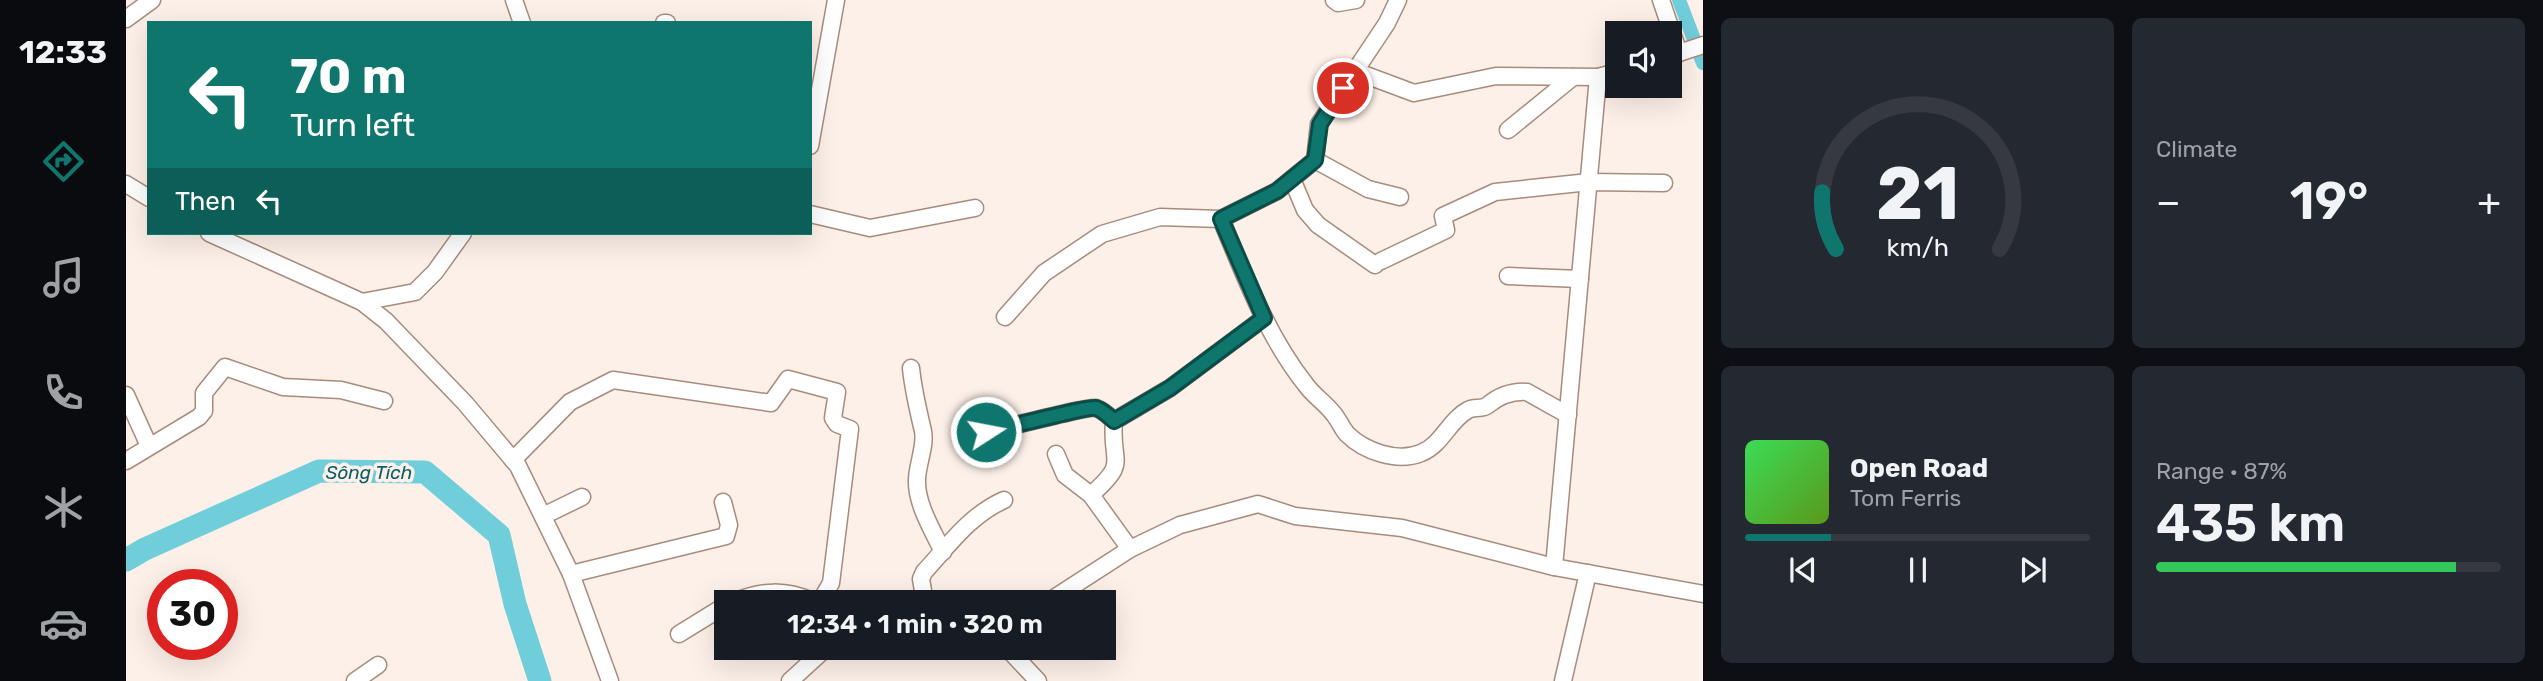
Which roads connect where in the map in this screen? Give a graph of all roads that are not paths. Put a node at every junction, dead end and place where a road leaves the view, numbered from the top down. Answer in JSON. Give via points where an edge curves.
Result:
{"nodes":[{"id":1,"x":152,"y":0,"type":"edge"},
{"id":2,"x":514,"y":0,"type":"edge"},
{"id":3,"x":836,"y":0,"type":"edge"},
{"id":4,"x":1335,"y":0,"type":"edge"},
{"id":5,"x":1356,"y":0,"type":"edge"},
{"id":6,"x":1398,"y":0,"type":"edge"},
{"id":7,"x":1661,"y":0,"type":"edge"},
{"id":8,"x":126,"y":19,"type":"edge"},
{"id":9,"x":521,"y":21,"type":"edge"},
{"id":10,"x":1688,"y":50,"type":"edge"},
{"id":11,"x":1355,"y":71,"type":"junction"},
{"id":12,"x":1605,"y":75,"type":"edge"},
{"id":13,"x":1573,"y":77,"type":"junction"},
{"id":14,"x":1598,"y":77,"type":"junction"},
{"id":15,"x":1508,"y":130,"type":"dead end"},
{"id":16,"x":812,"y":135,"type":"edge"},
{"id":17,"x":1315,"y":160,"type":"junction"},
{"id":18,"x":1292,"y":179,"type":"junction"},
{"id":19,"x":1589,"y":182,"type":"junction"},
{"id":20,"x":1664,"y":183,"type":"dead end"},
{"id":21,"x":126,"y":184,"type":"edge"},
{"id":22,"x":147,"y":197,"type":"edge"},
{"id":23,"x":1399,"y":197,"type":"dead end"},
{"id":24,"x":975,"y":208,"type":"dead end"},
{"id":25,"x":812,"y":214,"type":"edge"},
{"id":26,"x":1221,"y":219,"type":"junction"},
{"id":27,"x":213,"y":235,"type":"edge"},
{"id":28,"x":462,"y":235,"type":"edge"},
{"id":29,"x":1508,"y":276,"type":"dead end"},
{"id":30,"x":1580,"y":279,"type":"junction"},
{"id":31,"x":362,"y":302,"type":"junction"},
{"id":32,"x":1005,"y":317,"type":"dead end"},
{"id":33,"x":1264,"y":318,"type":"junction"},
{"id":34,"x":911,"y":368,"type":"dead end"},
{"id":35,"x":126,"y":395,"type":"edge"},
{"id":36,"x":384,"y":401,"type":"dead end"},
{"id":37,"x":1568,"y":415,"type":"junction"},
{"id":38,"x":1114,"y":421,"type":"junction"},
{"id":39,"x":986,"y":432,"type":"dead end"},
{"id":40,"x":149,"y":446,"type":"junction"},
{"id":41,"x":1056,"y":454,"type":"dead end"},
{"id":42,"x":513,"y":460,"type":"junction"},
{"id":43,"x":126,"y":461,"type":"edge"},
{"id":44,"x":1091,"y":495,"type":"junction"},
{"id":45,"x":582,"y":497,"type":"dead end"},
{"id":46,"x":1004,"y":500,"type":"dead end"},
{"id":47,"x":723,"y":502,"type":"dead end"},
{"id":48,"x":542,"y":516,"type":"junction"},
{"id":49,"x":1130,"y":549,"type":"junction"},
{"id":50,"x":943,"y":552,"type":"junction"},
{"id":51,"x":1554,"y":567,"type":"junction"},
{"id":52,"x":1588,"y":573,"type":"junction"},
{"id":53,"x":571,"y":574,"type":"junction"},
{"id":54,"x":827,"y":590,"type":"edge"},
{"id":55,"x":923,"y":590,"type":"edge"},
{"id":56,"x":1067,"y":590,"type":"edge"},
{"id":57,"x":1703,"y":594,"type":"edge"},
{"id":58,"x":714,"y":612,"type":"edge"},
{"id":59,"x":679,"y":634,"type":"dead end"},
{"id":60,"x":813,"y":660,"type":"edge"},
{"id":61,"x":1018,"y":660,"type":"edge"},
{"id":62,"x":378,"y":665,"type":"dead end"},
{"id":63,"x":355,"y":681,"type":"edge"},
{"id":64,"x":610,"y":681,"type":"edge"},
{"id":65,"x":790,"y":681,"type":"edge"},
{"id":66,"x":1038,"y":681,"type":"edge"},
{"id":67,"x":1563,"y":681,"type":"edge"}],
"edges":[{"from":1,"to":8,"type":"street"},
{"from":2,"to":9,"type":"street"},
{"from":3,"to":16,"type":"street"},
{"from":4,"to":5,"type":"street"},
{"from":6,"to":11,"type":"street"},
{"from":7,"to":10,"type":"street"},
{"from":11,"to":13,"type":"street","via":[[1414,93],[1496,76]]},
{"from":11,"to":17,"type":"street","via":[[1320,124]]},
{"from":12,"to":14,"type":"street"},
{"from":13,"to":14,"type":"street"},
{"from":13,"to":15,"type":"street"},
{"from":14,"to":19,"type":"street"},
{"from":17,"to":18,"type":"street"},
{"from":17,"to":23,"type":"street","via":[[1368,189]]},
{"from":18,"to":19,"type":"street","via":[[1318,225],[1378,263],[1446,230],[1443,216],[1495,192]]},
{"from":18,"to":26,"type":"street"},
{"from":19,"to":20,"type":"street"},
{"from":19,"to":30,"type":"street"},
{"from":21,"to":22,"type":"street"},
{"from":24,"to":25,"type":"street","via":[[870,228]]},
{"from":26,"to":32,"type":"street","via":[[1160,217],[1102,234],[1044,273]]},
{"from":26,"to":33,"type":"street"},
{"from":27,"to":31,"type":"street"},
{"from":28,"to":31,"type":"street","via":[[415,292]]},
{"from":29,"to":30,"type":"street"},
{"from":30,"to":37,"type":"street"},
{"from":31,"to":42,"type":"street","via":[[465,402]]},
{"from":33,"to":37,"type":"street","via":[[1301,379],[1349,436],[1391,456],[1421,453],[1465,412],[1498,397],[1527,392]]},
{"from":33,"to":38,"type":"street","via":[[1170,388]]},
{"from":34,"to":50,"type":"street","via":[[923,432],[916,482]]},
{"from":35,"to":40,"type":"street"},
{"from":36,"to":40,"type":"street","via":[[341,390],[283,387],[225,367],[204,393],[200,417]]},
{"from":37,"to":51,"type":"street"},
{"from":38,"to":39,"type":"street","via":[[1098,409],[1085,408]]},
{"from":38,"to":44,"type":"street","via":[[1118,464]]},
{"from":40,"to":43,"type":"street"},
{"from":41,"to":44,"type":"street","via":[[1065,475]]},
{"from":42,"to":48,"type":"street"},
{"from":42,"to":54,"type":"street","via":[[570,402],[613,380],[771,404],[788,379],[837,392],[833,418],[850,429]]},
{"from":44,"to":49,"type":"street"},
{"from":45,"to":48,"type":"street"},
{"from":46,"to":50,"type":"street","via":[[986,508]]},
{"from":47,"to":53,"type":"street","via":[[729,525],[726,536]]},
{"from":48,"to":53,"type":"street"},
{"from":49,"to":51,"type":"street","via":[[1180,524],[1258,504],[1295,516],[1402,527]]},
{"from":49,"to":56,"type":"street"},
{"from":50,"to":55,"type":"street","via":[[921,579]]},
{"from":51,"to":52,"type":"street"},
{"from":52,"to":57,"type":"street"},
{"from":52,"to":67,"type":"street"},
{"from":53,"to":64,"type":"street"},
{"from":58,"to":59,"type":"street"},
{"from":60,"to":65,"type":"street"},
{"from":61,"to":66,"type":"street"},
{"from":62,"to":63,"type":"street"}]}
